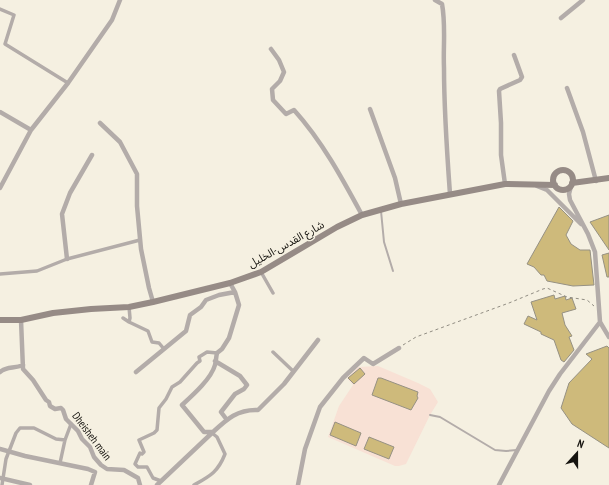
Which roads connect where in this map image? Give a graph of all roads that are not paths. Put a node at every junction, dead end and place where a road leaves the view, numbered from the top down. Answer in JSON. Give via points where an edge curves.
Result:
{"nodes":[{"id":1,"x":120,"y":0,"type":"edge"},
{"id":2,"x":435,"y":0,"type":"edge"},
{"id":3,"x":583,"y":0,"type":"edge"},
{"id":4,"x":443,"y":2,"type":"edge"},
{"id":5,"x":0,"y":9,"type":"edge"},
{"id":6,"x":561,"y":18,"type":"dead end"},
{"id":7,"x":271,"y":49,"type":"dead end"},
{"id":8,"x":514,"y":55,"type":"dead end"},
{"id":9,"x":68,"y":83,"type":"junction"},
{"id":10,"x":567,"y":88,"type":"dead end"},
{"id":11,"x":370,"y":109,"type":"dead end"},
{"id":12,"x":0,"y":112,"type":"edge"},
{"id":13,"x":100,"y":123,"type":"dead end"},
{"id":14,"x":31,"y":130,"type":"junction"},
{"id":15,"x":92,"y":154,"type":"dead end"},
{"id":16,"x":609,"y":178,"type":"edge"},
{"id":17,"x":596,"y":181,"type":"junction"},
{"id":18,"x":506,"y":184,"type":"junction"},
{"id":19,"x":534,"y":185,"type":"junction"},
{"id":20,"x":555,"y":185,"type":"junction"},
{"id":21,"x":572,"y":185,"type":"junction"},
{"id":22,"x":0,"y":187,"type":"edge"},
{"id":23,"x":450,"y":194,"type":"junction"},
{"id":24,"x":401,"y":204,"type":"junction"},
{"id":25,"x":380,"y":210,"type":"junction"},
{"id":26,"x":362,"y":215,"type":"junction"},
{"id":27,"x":584,"y":227,"type":"junction"},
{"id":28,"x":140,"y":240,"type":"junction"},
{"id":29,"x":67,"y":259,"type":"junction"},
{"id":30,"x":393,"y":271,"type":"dead end"},
{"id":31,"x":261,"y":272,"type":"junction"},
{"id":32,"x":0,"y":274,"type":"edge"},
{"id":33,"x":230,"y":283,"type":"junction"},
{"id":34,"x":235,"y":292,"type":"junction"},
{"id":35,"x":273,"y":293,"type":"dead end"},
{"id":36,"x":153,"y":302,"type":"junction"},
{"id":37,"x":128,"y":307,"type":"junction"},
{"id":38,"x":123,"y":318,"type":"dead end"},
{"id":39,"x":0,"y":320,"type":"edge"},
{"id":40,"x":21,"y":320,"type":"junction"},
{"id":41,"x":129,"y":322,"type":"junction"},
{"id":42,"x":600,"y":322,"type":"junction"},
{"id":43,"x":609,"y":337,"type":"edge"},
{"id":44,"x":318,"y":340,"type":"dead end"},
{"id":45,"x":399,"y":348,"type":"road end"},
{"id":46,"x":164,"y":349,"type":"junction"},
{"id":47,"x":217,"y":352,"type":"junction"},
{"id":48,"x":273,"y":352,"type":"dead end"},
{"id":49,"x":216,"y":361,"type":"junction"},
{"id":50,"x":23,"y":365,"type":"junction"},
{"id":51,"x":294,"y":371,"type":"junction"},
{"id":52,"x":0,"y":372,"type":"edge"},
{"id":53,"x":136,"y":372,"type":"dead end"},
{"id":54,"x":430,"y":414,"type":"dead end"},
{"id":55,"x":227,"y":420,"type":"junction"},
{"id":56,"x":71,"y":424,"type":"junction"},
{"id":57,"x":213,"y":432,"type":"junction"},
{"id":58,"x":65,"y":440,"type":"junction"},
{"id":59,"x":0,"y":449,"type":"edge"},
{"id":60,"x":518,"y":450,"type":"junction"},
{"id":61,"x":9,"y":451,"type":"junction"},
{"id":62,"x":60,"y":463,"type":"junction"},
{"id":63,"x":101,"y":465,"type":"junction"},
{"id":64,"x":95,"y":472,"type":"junction"},
{"id":65,"x":2,"y":478,"type":"edge"},
{"id":66,"x":161,"y":481,"type":"junction"},
{"id":67,"x":2,"y":485,"type":"edge"},
{"id":68,"x":30,"y":485,"type":"edge"},
{"id":69,"x":91,"y":485,"type":"edge"},
{"id":70,"x":140,"y":485,"type":"edge"},
{"id":71,"x":157,"y":485,"type":"edge"},
{"id":72,"x":194,"y":485,"type":"edge"},
{"id":73,"x":298,"y":485,"type":"edge"},
{"id":74,"x":499,"y":485,"type":"edge"}],
"edges":[{"from":1,"to":9,"type":"street","via":[[112,20]]},
{"from":2,"to":4,"type":"street"},
{"from":3,"to":6,"type":"street"},
{"from":4,"to":23,"type":"street"},
{"from":5,"to":9,"type":"street","via":[[14,15],[5,44]]},
{"from":7,"to":26,"type":"street","via":[[284,72],[272,89],[273,100],[286,114],[294,110],[307,124],[337,168]]},
{"from":8,"to":18,"type":"street","via":[[522,77],[499,91],[501,155]]},
{"from":9,"to":14,"type":"street"},
{"from":10,"to":17,"type":"street","via":[[583,132]]},
{"from":11,"to":24,"type":"street","via":[[395,178]]},
{"from":12,"to":14,"type":"street"},
{"from":13,"to":28,"type":"street","via":[[120,142],[137,174]]},
{"from":14,"to":22,"type":"street"},
{"from":15,"to":29,"type":"street","via":[[70,193],[62,214]]},
{"from":16,"to":17,"type":"main road"},
{"from":17,"to":21,"type":"main road"},
{"from":18,"to":19,"type":"main road","name":"شارع القدس-الخليل"},
{"from":18,"to":23,"type":"main road","name":"شارع القدس-الخليل"},
{"from":19,"to":20,"type":"main road","name":"شارع القدس-الخليل"},
{"from":19,"to":27,"type":"street","via":[[547,190]]},
{"from":20,"to":21,"type":"main road","via":[[562,190]]},
{"from":20,"to":21,"type":"main road","via":[[555,175],[563,170],[571,174]]},
{"from":21,"to":27,"type":"street","via":[[570,200]]},
{"from":23,"to":24,"type":"main road","name":"شارع القدس-الخليل"},
{"from":24,"to":25,"type":"main road","name":"شارع القدس-الخليل"},
{"from":25,"to":26,"type":"main road","name":"شارع القدس-الخليل"},
{"from":25,"to":30,"type":"lane","via":[[384,242]]},
{"from":26,"to":31,"type":"main road","name":"شارع القدس-الخليل"},
{"from":27,"to":42,"type":"street","via":[[595,252]]},
{"from":28,"to":29,"type":"street"},
{"from":28,"to":36,"type":"street"},
{"from":29,"to":32,"type":"street","via":[[37,271]]},
{"from":31,"to":33,"type":"main road","name":"شارع القدس-الخليل"},
{"from":31,"to":35,"type":"street"},
{"from":33,"to":34,"type":"street"},
{"from":33,"to":36,"type":"main road","name":"شارع القدس-الخليل"},
{"from":34,"to":46,"type":"street","via":[[206,300],[190,315],[186,331]]},
{"from":34,"to":47,"type":"street","via":[[240,304],[226,343]]},
{"from":36,"to":37,"type":"main road","name":"شارع القدس-الخليل"},
{"from":37,"to":40,"type":"main road","name":"شارع القدس-الخليل","via":[[76,311]]},
{"from":37,"to":41,"type":"street"},
{"from":38,"to":41,"type":"street"},
{"from":39,"to":40,"type":"main road","name":"شارع القدس-الخليل"},
{"from":40,"to":50,"type":"street","name":"Dheisheh main"},
{"from":41,"to":46,"type":"street","via":[[148,331],[152,342]]},
{"from":42,"to":43,"type":"street"},
{"from":42,"to":60,"type":"street","via":[[553,385]]},
{"from":44,"to":51,"type":"street"},
{"from":45,"to":73,"type":"street","via":[[372,364],[364,358],[343,378],[320,407],[305,449]]},
{"from":46,"to":53,"type":"street"},
{"from":47,"to":49,"type":"street"},
{"from":47,"to":66,"type":"street","via":[[207,352],[199,357],[200,361],[172,387],[159,408],[157,430],[139,440],[144,452],[135,464],[138,467],[147,467],[153,478]]},
{"from":48,"to":51,"type":"street"},
{"from":49,"to":55,"type":"street","via":[[240,376],[247,385],[235,394],[221,412]]},
{"from":49,"to":57,"type":"street","via":[[211,374],[182,405],[204,432]]},
{"from":50,"to":52,"type":"street","via":[[5,368]]},
{"from":50,"to":56,"type":"street","name":"Dheisheh main","via":[[23,369],[50,406],[61,408]]},
{"from":51,"to":55,"type":"street","via":[[258,410],[246,409]]},
{"from":54,"to":60,"type":"lane","via":[[440,417],[495,450]]},
{"from":55,"to":57,"type":"street"},
{"from":56,"to":58,"type":"street"},
{"from":56,"to":63,"type":"street","name":"Dheisheh main"},
{"from":57,"to":66,"type":"street"},
{"from":57,"to":72,"type":"street","via":[[224,454],[221,464],[213,474]]},
{"from":58,"to":61,"type":"street","via":[[56,439],[34,428],[20,428]]},
{"from":58,"to":62,"type":"street"},
{"from":59,"to":61,"type":"street"},
{"from":60,"to":74,"type":"street"},
{"from":61,"to":62,"type":"street"},
{"from":61,"to":65,"type":"street"},
{"from":62,"to":64,"type":"street"},
{"from":63,"to":64,"type":"street"},
{"from":63,"to":70,"type":"street","name":"Dheisheh main","via":[[107,469],[124,470],[138,478]]},
{"from":64,"to":69,"type":"street"},
{"from":65,"to":67,"type":"street"},
{"from":65,"to":68,"type":"street"},
{"from":66,"to":71,"type":"street"}]}
